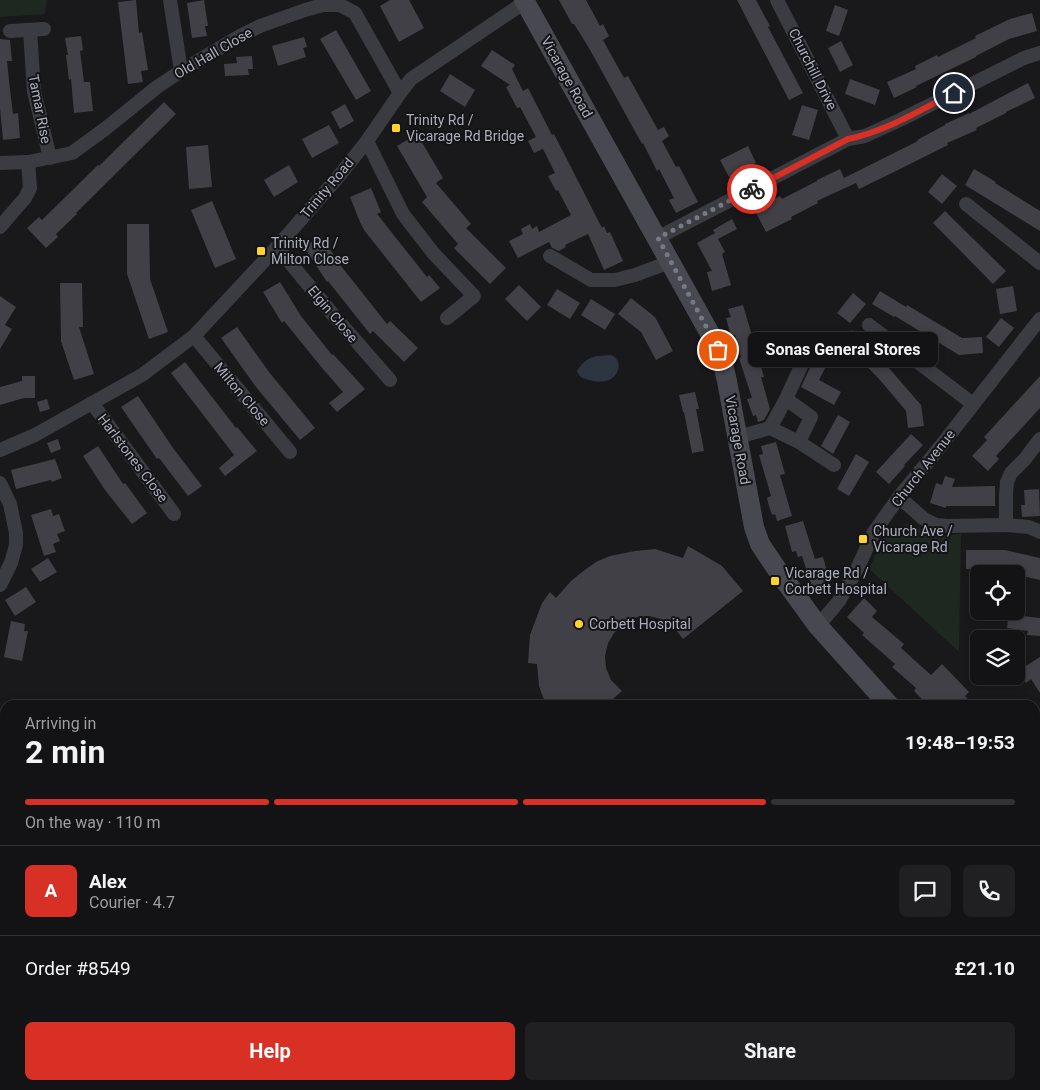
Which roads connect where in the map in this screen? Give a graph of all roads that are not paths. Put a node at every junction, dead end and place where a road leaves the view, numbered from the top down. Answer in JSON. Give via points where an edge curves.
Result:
{"nodes":[{"id":1,"x":170,"y":0,"type":"edge"},
{"id":2,"x":779,"y":0,"type":"edge"},
{"id":3,"x":524,"y":1,"type":"edge"},
{"id":4,"x":322,"y":2,"type":"edge"},
{"id":5,"x":44,"y":29,"type":"dead end"},
{"id":6,"x":30,"y":30,"type":"junction"},
{"id":7,"x":10,"y":31,"type":"dead end"},
{"id":8,"x":1040,"y":53,"type":"edge"},
{"id":9,"x":181,"y":71,"type":"junction"},
{"id":10,"x":400,"y":93,"type":"junction"},
{"id":11,"x":848,"y":139,"type":"junction"},
{"id":12,"x":367,"y":141,"type":"junction"},
{"id":13,"x":50,"y":158,"type":"junction"},
{"id":14,"x":28,"y":162,"type":"junction"},
{"id":15,"x":0,"y":163,"type":"edge"},
{"id":16,"x":966,"y":204,"type":"dead end"},
{"id":17,"x":0,"y":227,"type":"edge"},
{"id":18,"x":658,"y":238,"type":"junction"},
{"id":19,"x":277,"y":247,"type":"junction"},
{"id":20,"x":550,"y":256,"type":"dead end"},
{"id":21,"x":670,"y":262,"type":"junction"},
{"id":22,"x":1040,"y":263,"type":"edge"},
{"id":23,"x":447,"y":318,"type":"dead end"},
{"id":24,"x":1040,"y":319,"type":"edge"},
{"id":25,"x":869,"y":325,"type":"dead end"},
{"id":26,"x":194,"y":336,"type":"junction"},
{"id":27,"x":803,"y":362,"type":"dead end"},
{"id":28,"x":390,"y":380,"type":"dead end"},
{"id":29,"x":786,"y":399,"type":"junction"},
{"id":30,"x":92,"y":403,"type":"junction"},
{"id":31,"x":973,"y":404,"type":"junction"},
{"id":32,"x":770,"y":428,"type":"junction"},
{"id":33,"x":738,"y":437,"type":"junction"},
{"id":34,"x":1040,"y":439,"type":"edge"},
{"id":35,"x":799,"y":442,"type":"junction"},
{"id":36,"x":0,"y":450,"type":"edge"},
{"id":37,"x":290,"y":452,"type":"dead end"},
{"id":38,"x":834,"y":465,"type":"dead end"},
{"id":39,"x":0,"y":483,"type":"edge"},
{"id":40,"x":899,"y":497,"type":"junction"},
{"id":41,"x":174,"y":514,"type":"dead end"},
{"id":42,"x":1006,"y":525,"type":"junction"},
{"id":43,"x":1040,"y":532,"type":"edge"},
{"id":44,"x":0,"y":585,"type":"edge"},
{"id":45,"x":818,"y":626,"type":"junction"},
{"id":46,"x":885,"y":700,"type":"edge"}],
"edges":[{"from":1,"to":9,"type":"street"},
{"from":2,"to":11,"type":"street","name":"Churchill Drive"},
{"from":3,"to":10,"type":"street","name":"Trinity Road","via":[[411,79]]},
{"from":3,"to":18,"type":"street","name":"Vicarage Road"},
{"from":4,"to":9,"type":"street","name":"Old Hall Close","via":[[260,26]]},
{"from":4,"to":10,"type":"street","name":"Old Hall Close","via":[[340,5],[354,13]]},
{"from":5,"to":6,"type":"street"},
{"from":6,"to":7,"type":"street"},
{"from":6,"to":13,"type":"street","name":"Tamar Rise","via":[[34,91]]},
{"from":8,"to":11,"type":"street","via":[[866,136]]},
{"from":9,"to":13,"type":"street","name":"Old Hall Close","via":[[72,153]]},
{"from":10,"to":12,"type":"street","name":"Trinity Road"},
{"from":11,"to":18,"type":"street"},
{"from":12,"to":19,"type":"street","name":"Trinity Road"},
{"from":12,"to":23,"type":"street","via":[[403,214],[434,254],[474,296]]},
{"from":13,"to":14,"type":"street","name":"Old Hall Close"},
{"from":14,"to":15,"type":"street","name":"Old Hall Close"},
{"from":14,"to":17,"type":"street","via":[[30,188]]},
{"from":16,"to":22,"type":"street"},
{"from":18,"to":21,"type":"street","name":"Vicarage Road"},
{"from":19,"to":26,"type":"street","name":"Trinity Road"},
{"from":19,"to":28,"type":"street","name":"Elgin Close"},
{"from":20,"to":21,"type":"street","via":[[591,280],[615,280]]},
{"from":21,"to":33,"type":"street","name":"Vicarage Road","via":[[717,347]]},
{"from":24,"to":31,"type":"street","name":"Church Avenue"},
{"from":25,"to":31,"type":"street"},
{"from":26,"to":30,"type":"street","name":"Trinity Road","via":[[142,375]]},
{"from":26,"to":37,"type":"street","name":"Milton Close"},
{"from":27,"to":29,"type":"street"},
{"from":29,"to":32,"type":"street"},
{"from":29,"to":35,"type":"street","via":[[811,417]]},
{"from":30,"to":36,"type":"street","name":"Trinity Road"},
{"from":30,"to":41,"type":"street","name":"Harlstones Close"},
{"from":31,"to":40,"type":"street","name":"Church Avenue"},
{"from":32,"to":33,"type":"street"},
{"from":32,"to":35,"type":"street"},
{"from":33,"to":45,"type":"street","name":"Vicarage Road","via":[[760,544]]},
{"from":34,"to":42,"type":"street","via":[[1009,477]]},
{"from":35,"to":38,"type":"street"},
{"from":39,"to":44,"type":"street","via":[[10,504],[16,545]]},
{"from":40,"to":42,"type":"street","via":[[936,525]]},
{"from":40,"to":45,"type":"street","name":"Church Avenue","via":[[874,532],[839,601]]},
{"from":42,"to":43,"type":"street","via":[[1029,527]]},
{"from":45,"to":46,"type":"street","name":"Vicarage Road"}]}
